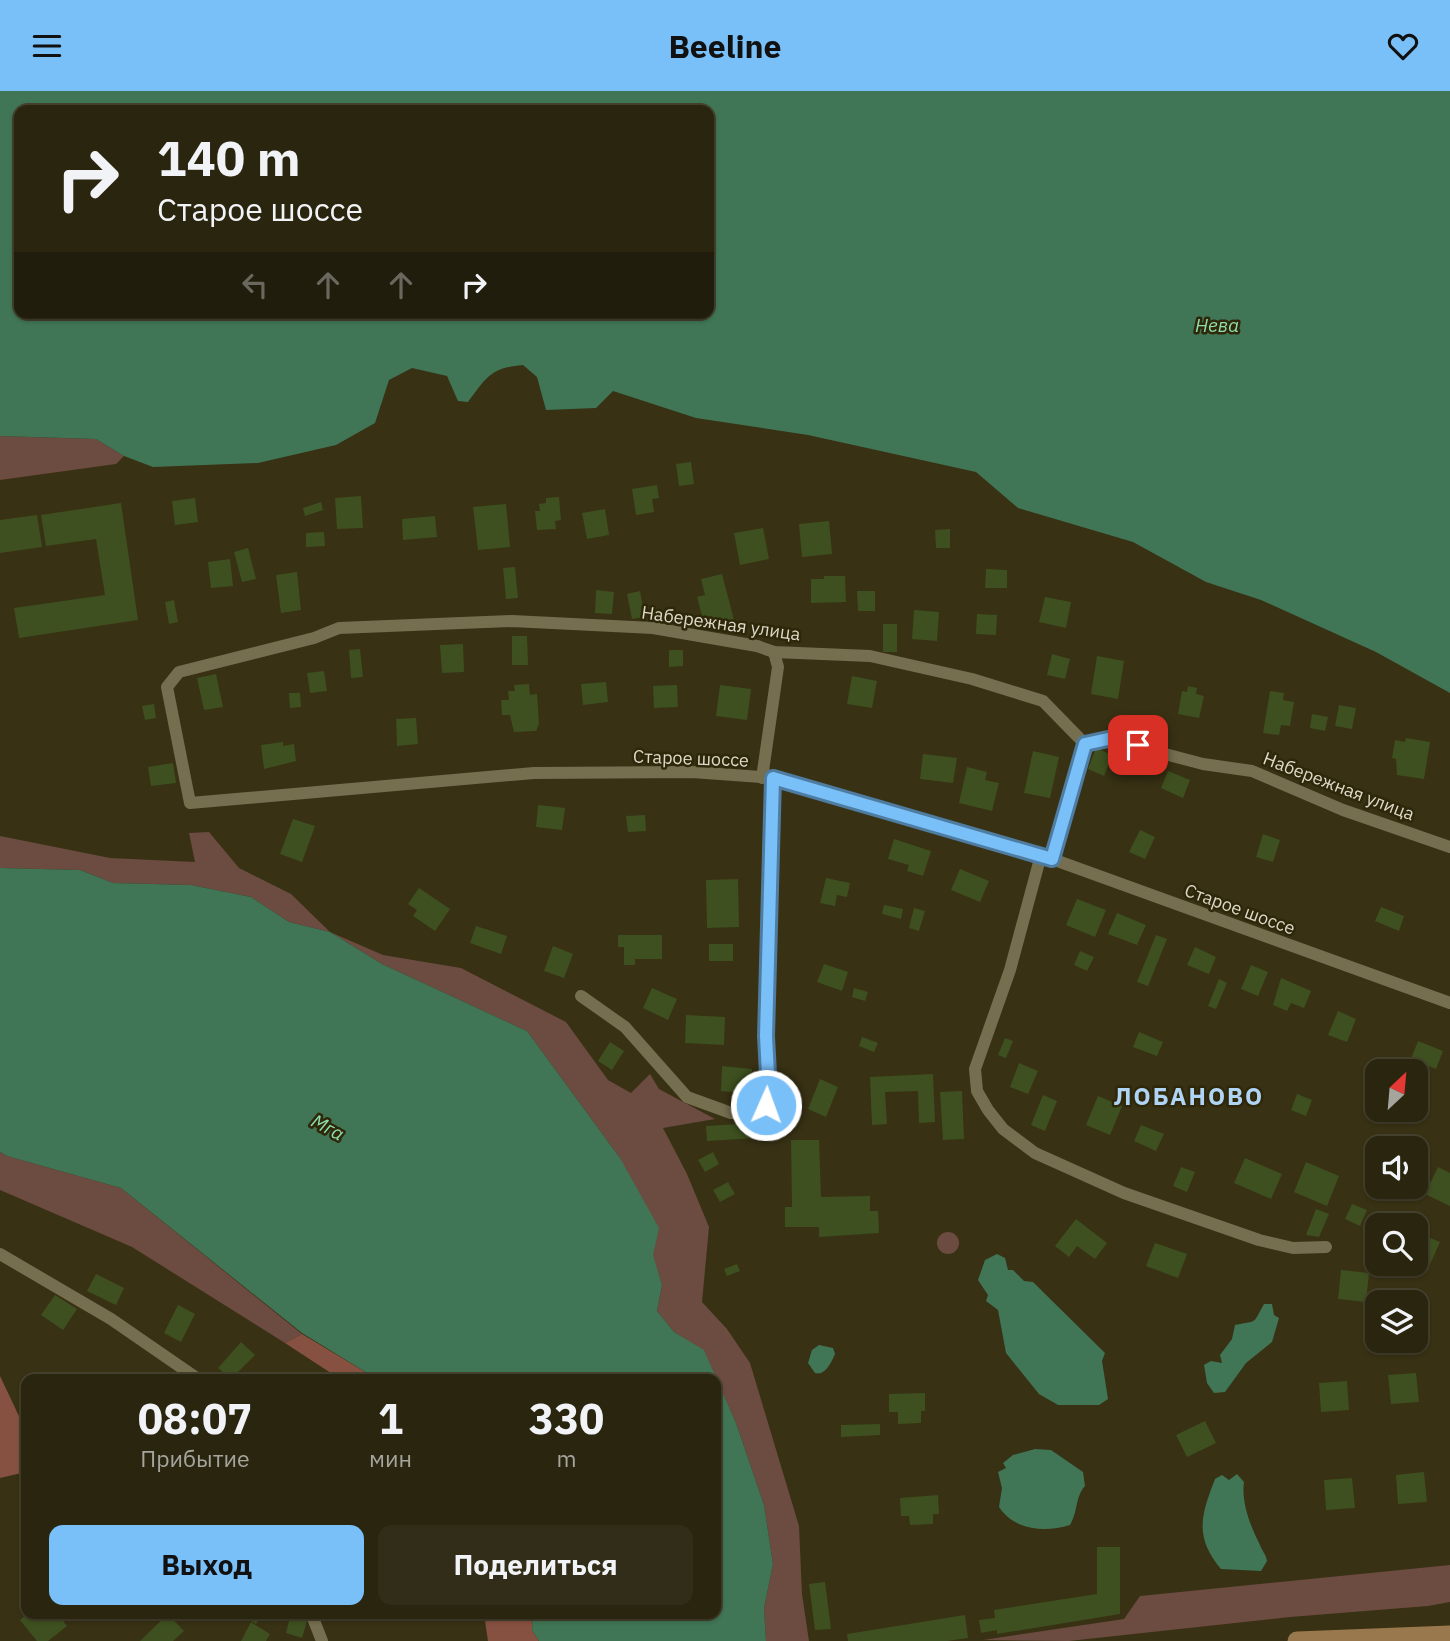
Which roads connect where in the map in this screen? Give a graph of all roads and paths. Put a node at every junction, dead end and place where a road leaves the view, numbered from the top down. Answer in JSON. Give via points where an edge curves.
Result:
{"nodes":[{"id":1,"x":774,"y":652,"type":"junction"},
{"id":2,"x":1085,"y":744,"type":"junction"},
{"id":3,"x":768,"y":778,"type":"junction"},
{"id":4,"x":190,"y":803,"type":"joint"},
{"id":5,"x":1450,"y":847,"type":"edge"},
{"id":6,"x":1047,"y":857,"type":"junction"},
{"id":7,"x":581,"y":996,"type":"dead end"},
{"id":8,"x":1450,"y":1003,"type":"edge"},
{"id":9,"x":1326,"y":1247,"type":"dead end"},
{"id":10,"x":0,"y":1254,"type":"edge"},
{"id":11,"x":191,"y":1374,"type":"edge"},
{"id":12,"x":313,"y":1619,"type":"edge"},
{"id":13,"x":1450,"y":1635,"type":"edge"},
{"id":14,"x":322,"y":1641,"type":"edge"},
{"id":15,"x":1297,"y":1641,"type":"edge"}],
"edges":[{"from":1,"to":2,"type":"street","name":"Набережная улица","via":[[870,656],[972,678],[1043,701]]},
{"from":1,"to":3,"type":"street","via":[[778,667]]},
{"from":1,"to":4,"type":"street","name":"Набережная улица","via":[[653,628],[512,621],[339,628],[179,672],[167,687]]},
{"from":2,"to":5,"type":"street","name":"Набережная улица","via":[[1108,739],[1203,764],[1252,771],[1343,810]]},
{"from":2,"to":6,"type":"street"},
{"from":3,"to":4,"type":"street","name":"Старое шоссе","via":[[692,772],[534,773]]},
{"from":3,"to":6,"type":"street","name":"Старое шоссе"},
{"from":3,"to":7,"type":"street","via":[[766,1105],[752,1112],[731,1112],[687,1097],[625,1027]]},
{"from":6,"to":8,"type":"street","name":"Старое шоссе"},
{"from":6,"to":9,"type":"street","via":[[975,1069],[977,1091],[988,1111],[1035,1153],[1124,1193],[1259,1240],[1293,1248]]},
{"from":10,"to":11,"type":"street","via":[[111,1319]]},
{"from":12,"to":14,"type":"street"},
{"from":13,"to":15,"type":"main road"}]}
